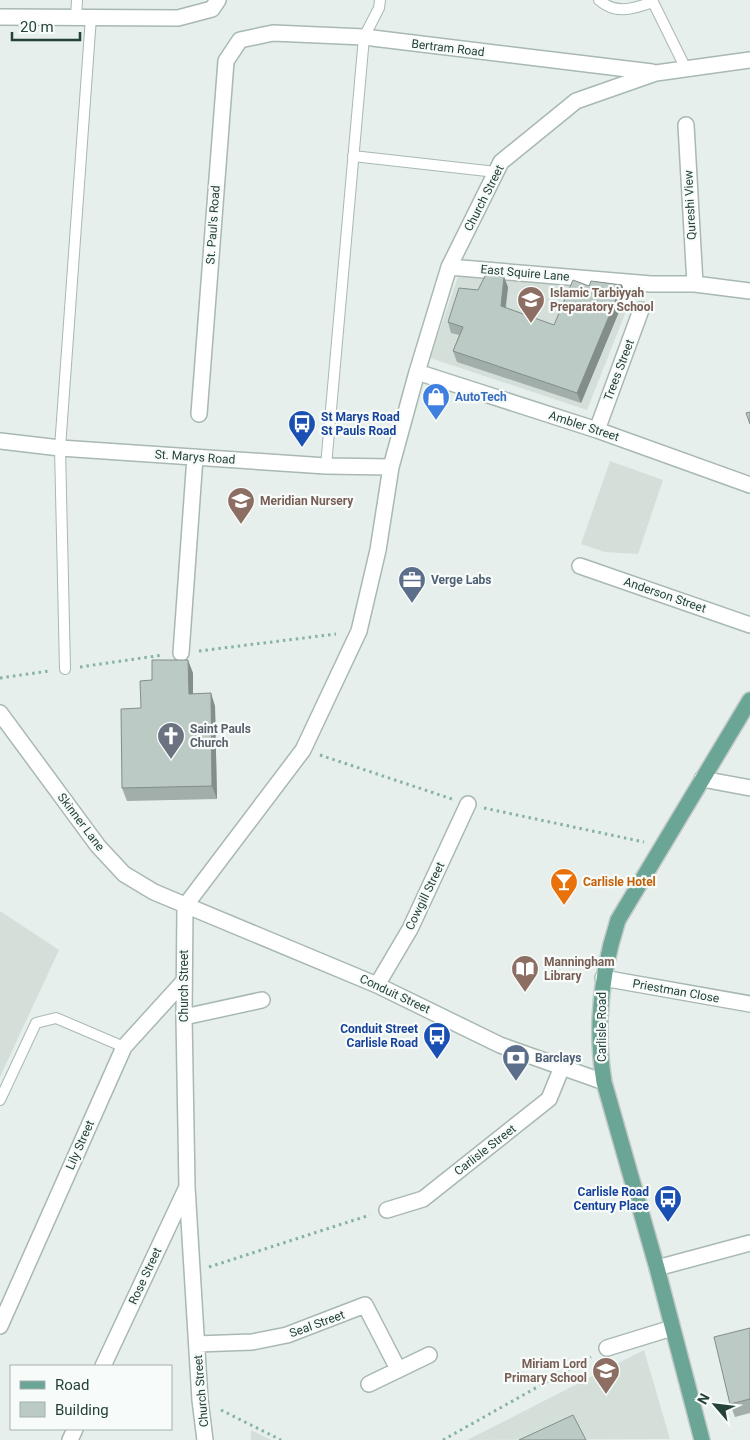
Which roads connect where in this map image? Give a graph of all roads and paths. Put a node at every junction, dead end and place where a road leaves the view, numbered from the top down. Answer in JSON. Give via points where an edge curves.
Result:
{"nodes":[{"id":1,"x":77,"y":0,"type":"edge"},
{"id":2,"x":380,"y":0,"type":"edge"},
{"id":3,"x":599,"y":0,"type":"edge"},
{"id":4,"x":653,"y":1,"type":"edge"},
{"id":5,"x":215,"y":5,"type":"edge"},
{"id":6,"x":0,"y":17,"type":"edge"},
{"id":7,"x":76,"y":17,"type":"junction"},
{"id":8,"x":91,"y":17,"type":"junction"},
{"id":9,"x":364,"y":37,"type":"junction"},
{"id":10,"x":240,"y":40,"type":"joint"},
{"id":11,"x":750,"y":60,"type":"edge"},
{"id":12,"x":686,"y":70,"type":"junction"},
{"id":13,"x":656,"y":73,"type":"junction"},
{"id":14,"x":686,"y":125,"type":"dead end"},
{"id":15,"x":353,"y":156,"type":"junction"},
{"id":16,"x":496,"y":172,"type":"junction"},
{"id":17,"x":449,"y":267,"type":"junction"},
{"id":18,"x":695,"y":284,"type":"junction"},
{"id":19,"x":750,"y":291,"type":"edge"},
{"id":20,"x":642,"y":310,"type":"dead end"},
{"id":21,"x":417,"y":372,"type":"junction"},
{"id":22,"x":198,"y":414,"type":"dead end"},
{"id":23,"x":596,"y":430,"type":"junction"},
{"id":24,"x":0,"y":441,"type":"edge"},
{"id":25,"x":60,"y":448,"type":"junction"},
{"id":26,"x":195,"y":457,"type":"junction"},
{"id":27,"x":326,"y":466,"type":"junction"},
{"id":28,"x":391,"y":467,"type":"junction"},
{"id":29,"x":750,"y":485,"type":"edge"},
{"id":30,"x":580,"y":566,"type":"dead end"},
{"id":31,"x":750,"y":625,"type":"edge"},
{"id":32,"x":360,"y":631,"type":"junction"},
{"id":33,"x":181,"y":653,"type":"junction"},
{"id":34,"x":65,"y":669,"type":"junction"},
{"id":35,"x":0,"y":678,"type":"edge"},
{"id":36,"x":750,"y":700,"type":"edge"},
{"id":37,"x":0,"y":713,"type":"edge"},
{"id":38,"x":702,"y":779,"type":"junction"},
{"id":39,"x":750,"y":788,"type":"edge"},
{"id":40,"x":468,"y":804,"type":"dead end"},
{"id":41,"x":185,"y":906,"type":"junction"},
{"id":42,"x":603,"y":978,"type":"junction"},
{"id":43,"x":184,"y":981,"type":"junction"},
{"id":44,"x":376,"y":985,"type":"junction"},
{"id":45,"x":262,"y":1000,"type":"dead end"},
{"id":46,"x":750,"y":1004,"type":"edge"},
{"id":47,"x":184,"y":1017,"type":"junction"},
{"id":48,"x":124,"y":1047,"type":"junction"},
{"id":49,"x":562,"y":1066,"type":"junction"},
{"id":50,"x":604,"y":1082,"type":"junction"},
{"id":51,"x":0,"y":1100,"type":"edge"},
{"id":52,"x":187,"y":1187,"type":"junction"},
{"id":53,"x":387,"y":1210,"type":"joint"},
{"id":54,"x":750,"y":1243,"type":"edge"},
{"id":55,"x":658,"y":1268,"type":"junction"},
{"id":56,"x":192,"y":1273,"type":"junction"},
{"id":57,"x":0,"y":1326,"type":"edge"},
{"id":58,"x":672,"y":1328,"type":"junction"},
{"id":59,"x":197,"y":1344,"type":"junction"},
{"id":60,"x":607,"y":1348,"type":"joint"},
{"id":61,"x":429,"y":1355,"type":"dead end"},
{"id":62,"x":104,"y":1365,"type":"edge"},
{"id":63,"x":398,"y":1368,"type":"junction"},
{"id":64,"x":369,"y":1384,"type":"dead end"},
{"id":65,"x":200,"y":1400,"type":"junction"},
{"id":66,"x":205,"y":1440,"type":"edge"},
{"id":67,"x":281,"y":1440,"type":"edge"},
{"id":68,"x":443,"y":1440,"type":"edge"},
{"id":69,"x":702,"y":1440,"type":"edge"}],
"edges":[{"from":1,"to":7,"type":"lane"},
{"from":2,"to":9,"type":"lane"},
{"from":3,"to":4,"type":"lane","via":[[611,9],[621,10],[634,9]]},
{"from":4,"to":12,"type":"lane"},
{"from":5,"to":8,"type":"street","via":[[178,18]]},
{"from":6,"to":7,"type":"street"},
{"from":7,"to":8,"type":"street"},
{"from":8,"to":25,"type":"lane"},
{"from":9,"to":10,"type":"street","name":"Bertram Road","via":[[273,33]]},
{"from":9,"to":13,"type":"street","name":"Bertram Road"},
{"from":9,"to":15,"type":"lane"},
{"from":10,"to":22,"type":"street","name":"St. Paul's Road","via":[[226,61]]},
{"from":11,"to":12,"type":"street","name":"Church Street"},
{"from":12,"to":13,"type":"street","name":"Church Street"},
{"from":13,"to":16,"type":"street","name":"Church Street","via":[[576,102],[502,162]]},
{"from":14,"to":18,"type":"street","name":"Qureshi View"},
{"from":15,"to":16,"type":"lane"},
{"from":15,"to":27,"type":"lane"},
{"from":16,"to":17,"type":"street","name":"Church Street"},
{"from":17,"to":18,"type":"street","name":"East Squire Lane","via":[[651,284]]},
{"from":17,"to":21,"type":"street","name":"Church Street"},
{"from":18,"to":19,"type":"street","name":"East Squire Lane"},
{"from":20,"to":23,"type":"street","name":"Trees Street"},
{"from":21,"to":23,"type":"street","name":"Ambler Street"},
{"from":21,"to":28,"type":"street","name":"Church Street"},
{"from":23,"to":29,"type":"street","name":"Ambler Street"},
{"from":24,"to":25,"type":"street","name":"St. Marys Road"},
{"from":25,"to":26,"type":"street","name":"St. Marys Road"},
{"from":25,"to":34,"type":"lane"},
{"from":26,"to":27,"type":"street","name":"St. Marys Road"},
{"from":26,"to":33,"type":"street"},
{"from":27,"to":28,"type":"street","name":"St. Marys Road"},
{"from":28,"to":32,"type":"street","name":"Church Street","via":[[372,586]]},
{"from":30,"to":31,"type":"street","name":"Anderson Street"},
{"from":32,"to":33,"type":"path"},
{"from":32,"to":41,"type":"street","via":[[303,750]]},
{"from":33,"to":34,"type":"path"},
{"from":34,"to":35,"type":"path"},
{"from":36,"to":38,"type":"main road","name":"Carlisle Road"},
{"from":37,"to":41,"type":"street","name":"Skinner Lane","via":[[98,846],[124,874]]},
{"from":38,"to":39,"type":"street"},
{"from":38,"to":42,"type":"main road","name":"Carlisle Road","via":[[618,920],[606,954]]},
{"from":40,"to":44,"type":"street","name":"Cowgill Street","via":[[410,929]]},
{"from":41,"to":43,"type":"street","name":"Church Street"},
{"from":41,"to":44,"type":"street","name":"Conduit Street"},
{"from":42,"to":46,"type":"street","name":"Priestman Close"},
{"from":42,"to":50,"type":"main road","name":"Carlisle Road","via":[[600,1041]]},
{"from":43,"to":47,"type":"street","name":"Church Street"},
{"from":43,"to":48,"type":"street","name":"Lily Street"},
{"from":44,"to":49,"type":"street","name":"Conduit Street","via":[[500,1045]]},
{"from":45,"to":47,"type":"street"},
{"from":47,"to":52,"type":"street","name":"Church Street"},
{"from":48,"to":51,"type":"lane","via":[[56,1018],[36,1023]]},
{"from":48,"to":57,"type":"street","name":"Lily Street"},
{"from":49,"to":50,"type":"street","name":"Conduit Street"},
{"from":49,"to":53,"type":"street","name":"Carlisle Street","via":[[549,1099],[423,1199]]},
{"from":50,"to":55,"type":"main road","name":"Carlisle Road"},
{"from":52,"to":56,"type":"street","name":"Church Street"},
{"from":52,"to":62,"type":"street","name":"Rose Street"},
{"from":53,"to":56,"type":"path"},
{"from":54,"to":55,"type":"street"},
{"from":55,"to":58,"type":"main road","name":"Carlisle Road"},
{"from":56,"to":59,"type":"street","name":"Church Street"},
{"from":58,"to":60,"type":"street"},
{"from":58,"to":69,"type":"main road","name":"Carlisle Road"},
{"from":59,"to":63,"type":"street","name":"Seal Street","via":[[252,1342],[287,1335],[365,1305]]},
{"from":59,"to":65,"type":"street","name":"Church Street"},
{"from":60,"to":68,"type":"path"},
{"from":61,"to":63,"type":"street"},
{"from":63,"to":64,"type":"street"},
{"from":65,"to":66,"type":"street","name":"Church Street"},
{"from":65,"to":67,"type":"path"}]}
